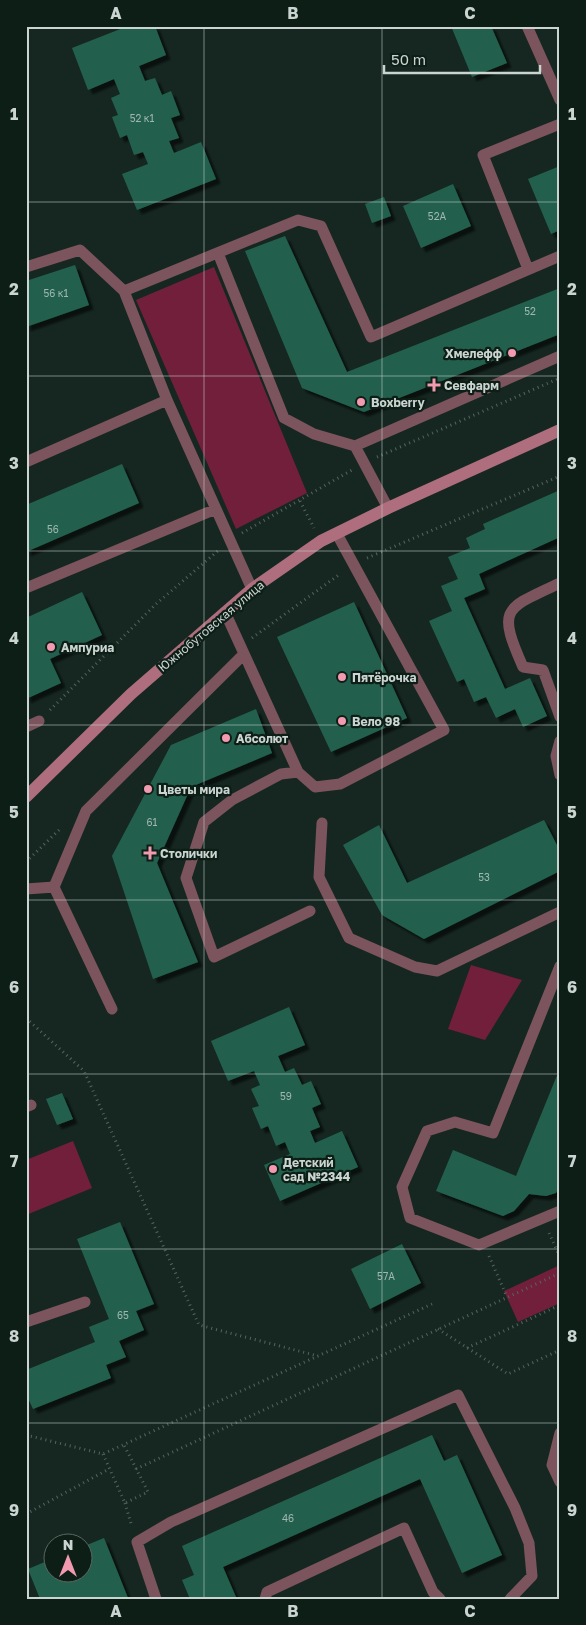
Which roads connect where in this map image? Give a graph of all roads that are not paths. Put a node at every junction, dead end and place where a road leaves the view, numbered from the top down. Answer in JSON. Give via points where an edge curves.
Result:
{"nodes":[{"id":1,"x":527,"y":26,"type":"edge"},
{"id":2,"x":560,"y":100,"type":"edge"},
{"id":3,"x":560,"y":124,"type":"edge"},
{"id":4,"x":218,"y":252,"type":"junction"},
{"id":5,"x":560,"y":256,"type":"edge"},
{"id":6,"x":26,"y":266,"type":"edge"},
{"id":7,"x":528,"y":269,"type":"junction"},
{"id":8,"x":124,"y":290,"type":"junction"},
{"id":9,"x":560,"y":356,"type":"edge"},
{"id":10,"x":167,"y":400,"type":"junction"},
{"id":11,"x":560,"y":430,"type":"edge"},
{"id":12,"x":355,"y":446,"type":"junction"},
{"id":13,"x":26,"y":462,"type":"edge"},
{"id":14,"x":388,"y":508,"type":"junction"},
{"id":15,"x":216,"y":509,"type":"junction"},
{"id":16,"x":337,"y":534,"type":"junction"},
{"id":17,"x":560,"y":583,"type":"edge"},
{"id":18,"x":26,"y":588,"type":"edge"},
{"id":19,"x":252,"y":589,"type":"junction"},
{"id":20,"x":225,"y":612,"type":"junction"},
{"id":21,"x":242,"y":650,"type":"junction"},
{"id":22,"x":560,"y":718,"type":"edge"},
{"id":23,"x":39,"y":722,"type":"road end"},
{"id":24,"x":26,"y":727,"type":"edge"},
{"id":25,"x":560,"y":740,"type":"edge"},
{"id":26,"x":298,"y":772,"type":"junction"},
{"id":27,"x":560,"y":775,"type":"edge"},
{"id":28,"x":26,"y":797,"type":"edge"},
{"id":29,"x":322,"y":823,"type":"dead end"},
{"id":30,"x":54,"y":887,"type":"junction"},
{"id":31,"x":26,"y":889,"type":"edge"},
{"id":32,"x":310,"y":911,"type":"dead end"},
{"id":33,"x":560,"y":912,"type":"edge"},
{"id":34,"x":560,"y":966,"type":"edge"},
{"id":35,"x":554,"y":995,"type":"edge"},
{"id":36,"x":112,"y":1009,"type":"dead end"},
{"id":37,"x":560,"y":1211,"type":"edge"},
{"id":38,"x":85,"y":1302,"type":"dead end"},
{"id":39,"x":26,"y":1322,"type":"edge"},
{"id":40,"x":560,"y":1432,"type":"edge"},
{"id":41,"x":560,"y":1482,"type":"edge"},
{"id":42,"x":156,"y":1599,"type":"edge"},
{"id":43,"x":265,"y":1599,"type":"edge"},
{"id":44,"x":440,"y":1599,"type":"edge"},
{"id":45,"x":510,"y":1599,"type":"edge"}],
"edges":[{"from":1,"to":2,"type":"lane"},
{"from":3,"to":7,"type":"lane","via":[[483,155]]},
{"from":4,"to":7,"type":"lane","via":[[298,220],[321,226],[371,337]]},
{"from":4,"to":8,"type":"lane"},
{"from":4,"to":12,"type":"lane","via":[[284,418],[314,434]]},
{"from":5,"to":7,"type":"lane"},
{"from":6,"to":8,"type":"lane","via":[[80,250]]},
{"from":8,"to":10,"type":"lane"},
{"from":9,"to":12,"type":"lane"},
{"from":10,"to":13,"type":"lane"},
{"from":10,"to":15,"type":"lane"},
{"from":11,"to":14,"type":"street","name":"Южнобутовская улица"},
{"from":12,"to":14,"type":"lane"},
{"from":14,"to":16,"type":"street","name":"Южнобутовская улица"},
{"from":15,"to":18,"type":"lane"},
{"from":15,"to":19,"type":"lane"},
{"from":16,"to":19,"type":"street","name":"Южнобутовская улица","via":[[321,541]]},
{"from":16,"to":26,"type":"lane","via":[[444,730],[340,784],[315,787]]},
{"from":17,"to":22,"type":"lane","via":[[518,602],[508,618],[508,633],[523,668],[543,670]]},
{"from":19,"to":20,"type":"street","name":"Южнобутовская улица"},
{"from":20,"to":21,"type":"lane"},
{"from":20,"to":28,"type":"street","name":"Южнобутовская улица","via":[[131,694]]},
{"from":21,"to":26,"type":"lane"},
{"from":21,"to":30,"type":"lane","via":[[86,811]]},
{"from":23,"to":24,"type":"lane"},
{"from":25,"to":27,"type":"lane","via":[[556,756]]},
{"from":26,"to":32,"type":"lane","via":[[281,774],[232,800],[204,822],[186,878],[214,957]]},
{"from":29,"to":33,"type":"lane","via":[[318,877],[349,938],[415,967],[437,970]]},
{"from":30,"to":31,"type":"lane"},
{"from":30,"to":36,"type":"lane"},
{"from":34,"to":35,"type":"lane"},
{"from":35,"to":37,"type":"lane","via":[[493,1133],[455,1122],[427,1132],[402,1187],[410,1218],[479,1245]]},
{"from":38,"to":39,"type":"lane"},
{"from":40,"to":41,"type":"lane","via":[[552,1465]]},
{"from":42,"to":45,"type":"lane","via":[[137,1542],[171,1522],[458,1394],[529,1543],[532,1576]]},
{"from":43,"to":44,"type":"lane","via":[[267,1592],[404,1528],[433,1592]]}]}
